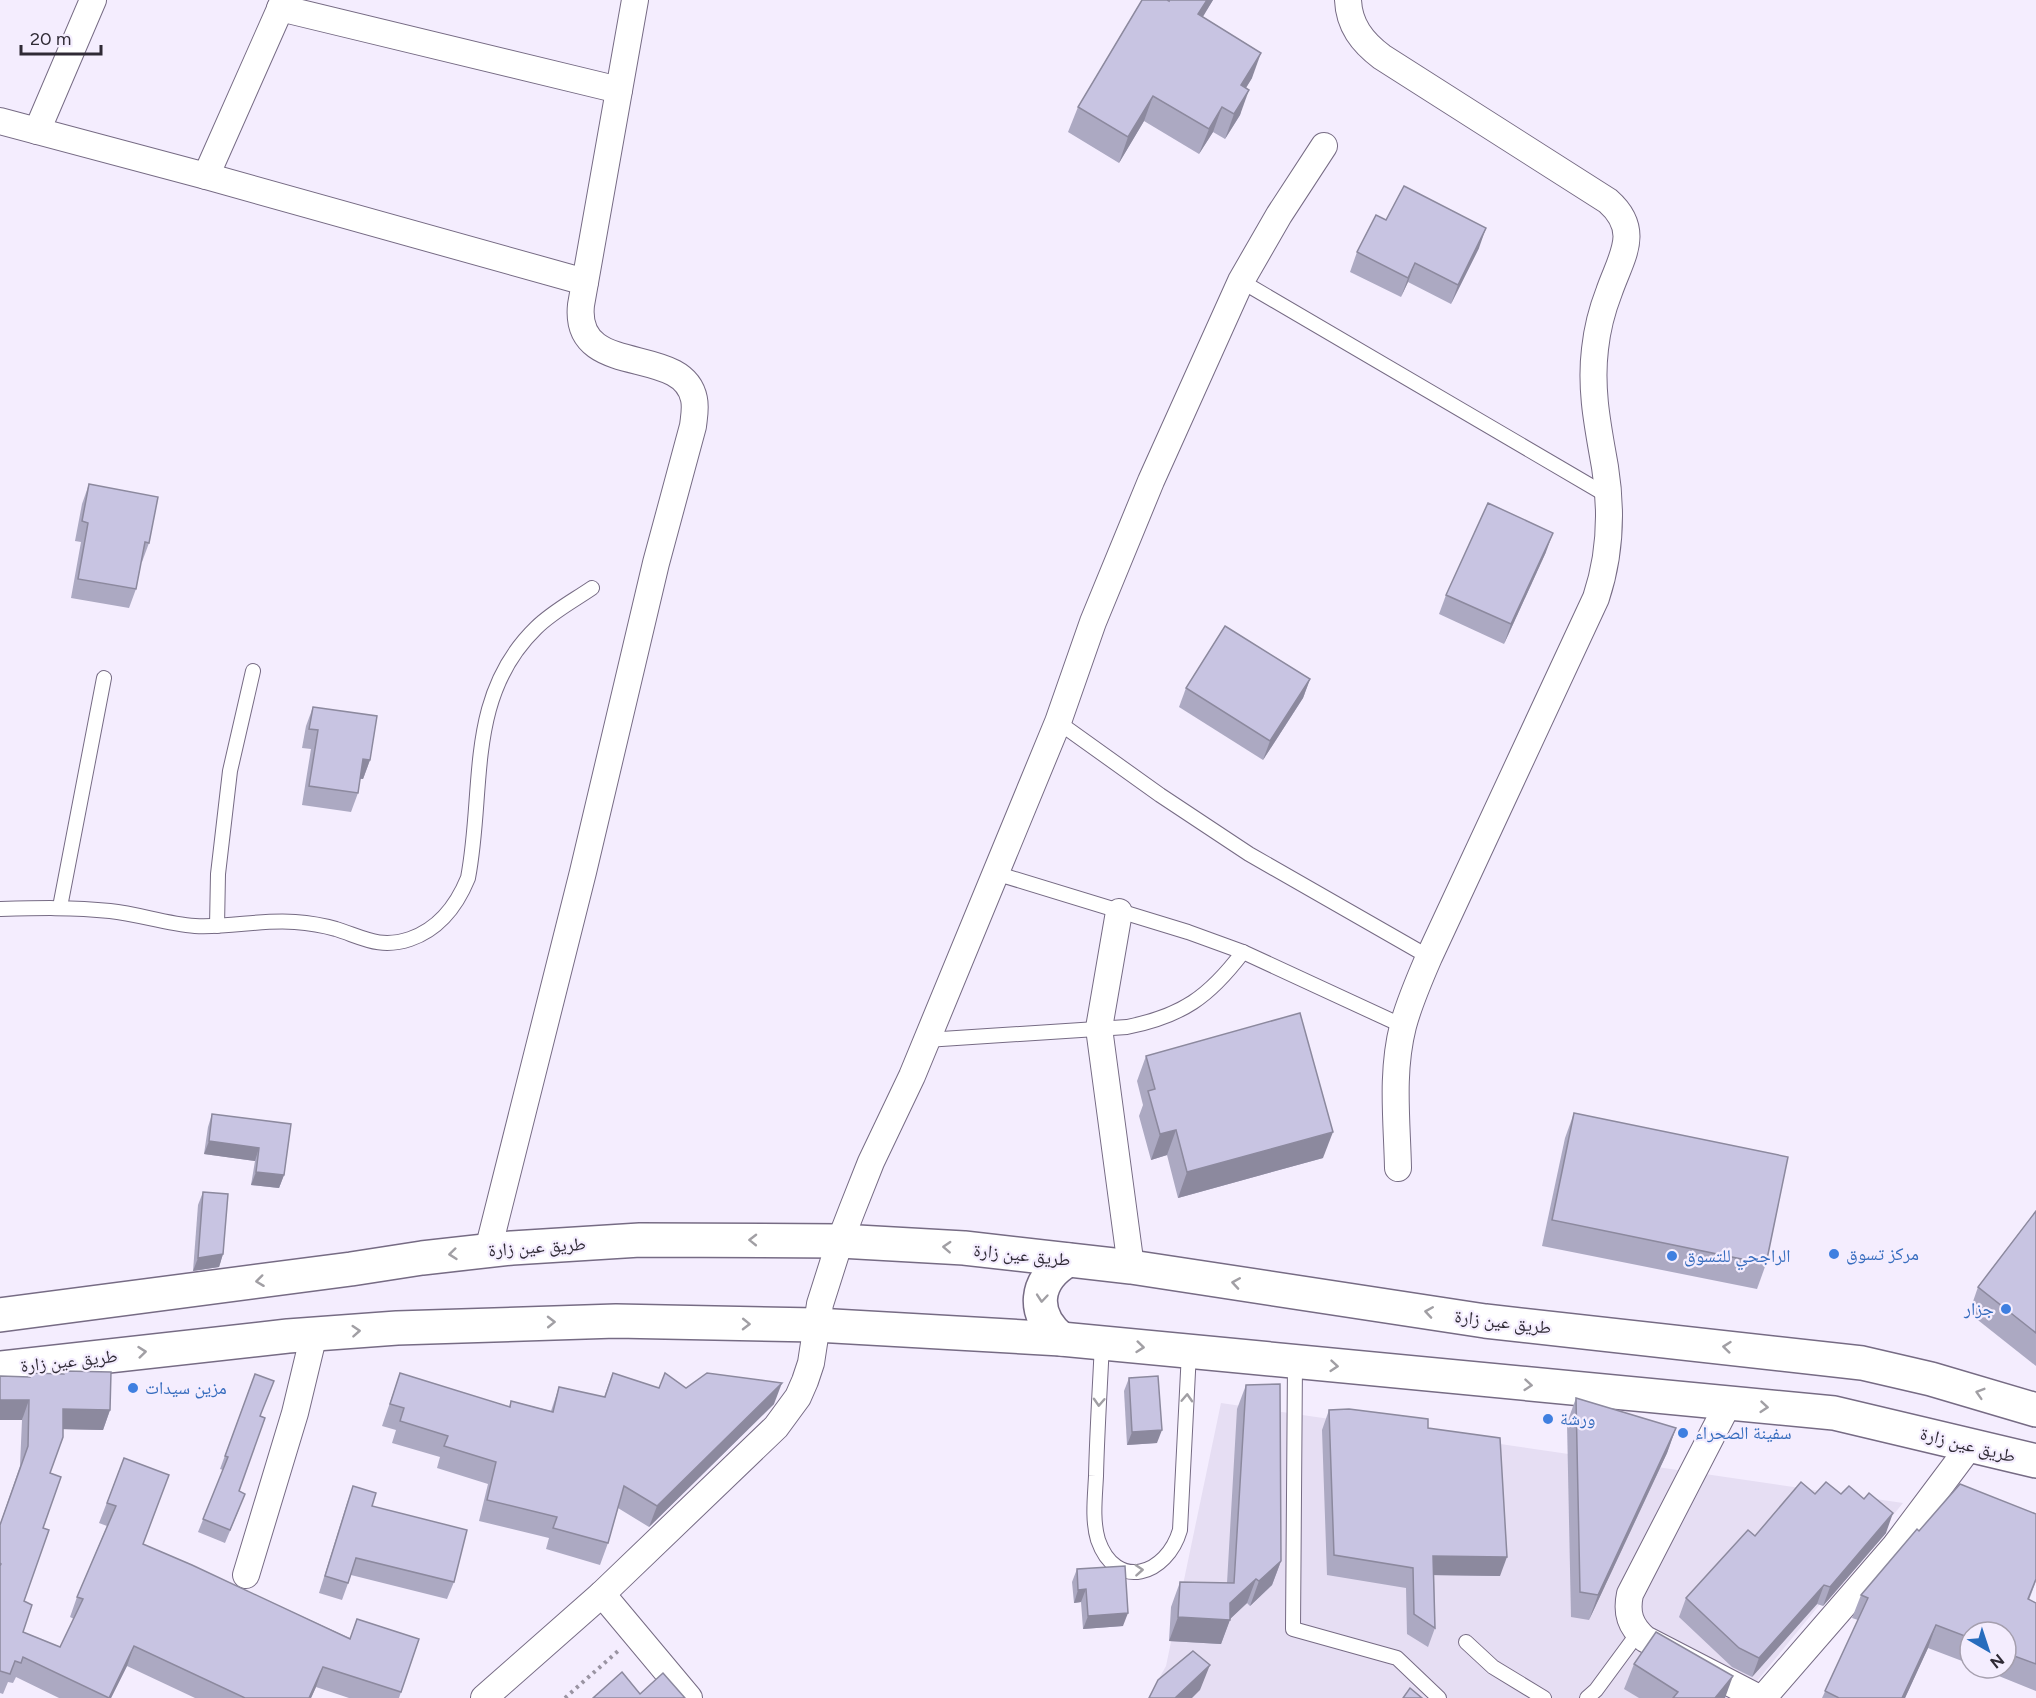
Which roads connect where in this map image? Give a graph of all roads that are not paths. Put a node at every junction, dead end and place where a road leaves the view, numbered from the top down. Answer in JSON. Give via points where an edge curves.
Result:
{"nodes":[{"id":1,"x":93,"y":0,"type":"edge"},
{"id":2,"x":635,"y":0,"type":"edge"},
{"id":3,"x":1348,"y":0,"type":"edge"},
{"id":4,"x":282,"y":4,"type":"edge"},
{"id":5,"x":619,"y":90,"type":"junction"},
{"id":6,"x":0,"y":121,"type":"edge"},
{"id":7,"x":37,"y":130,"type":"junction"},
{"id":8,"x":1324,"y":146,"type":"dead end"},
{"id":9,"x":206,"y":176,"type":"junction"},
{"id":10,"x":1241,"y":281,"type":"junction"},
{"id":11,"x":585,"y":282,"type":"junction"},
{"id":12,"x":1608,"y":496,"type":"junction"},
{"id":13,"x":592,"y":588,"type":"dead end"},
{"id":14,"x":253,"y":671,"type":"dead end"},
{"id":15,"x":104,"y":678,"type":"dead end"},
{"id":16,"x":1058,"y":722,"type":"junction"},
{"id":17,"x":995,"y":873,"type":"junction"},
{"id":18,"x":60,"y":907,"type":"junction"},
{"id":19,"x":0,"y":909,"type":"edge"},
{"id":20,"x":1119,"y":912,"type":"junction"},
{"id":21,"x":217,"y":926,"type":"junction"},
{"id":22,"x":1243,"y":952,"type":"junction"},
{"id":23,"x":1429,"y":957,"type":"junction"},
{"id":24,"x":1403,"y":1026,"type":"junction"},
{"id":25,"x":1099,"y":1028,"type":"junction"},
{"id":26,"x":926,"y":1040,"type":"junction"},
{"id":27,"x":1398,"y":1168,"type":"dead end"},
{"id":28,"x":840,"y":1241,"type":"junction"},
{"id":29,"x":488,"y":1250,"type":"junction"},
{"id":30,"x":1068,"y":1260,"type":"junction"},
{"id":31,"x":1131,"y":1267,"type":"junction"},
{"id":32,"x":0,"y":1315,"type":"edge"},
{"id":33,"x":816,"y":1325,"type":"junction"},
{"id":34,"x":314,"y":1334,"type":"junction"},
{"id":35,"x":1061,"y":1340,"type":"junction"},
{"id":36,"x":1102,"y":1343,"type":"junction"},
{"id":37,"x":1189,"y":1352,"type":"junction"},
{"id":38,"x":1295,"y":1362,"type":"junction"},
{"id":39,"x":0,"y":1368,"type":"edge"},
{"id":40,"x":1728,"y":1404,"type":"junction"},
{"id":41,"x":2036,"y":1410,"type":"edge"},
{"id":42,"x":1970,"y":1446,"type":"junction"},
{"id":43,"x":2036,"y":1461,"type":"edge"},
{"id":44,"x":246,"y":1575,"type":"dead end"},
{"id":45,"x":602,"y":1594,"type":"junction"},
{"id":46,"x":1638,"y":1633,"type":"junction"},
{"id":47,"x":1466,"y":1642,"type":"dead end"},
{"id":48,"x":484,"y":1698,"type":"edge"},
{"id":49,"x":689,"y":1698,"type":"edge"},
{"id":50,"x":1439,"y":1698,"type":"edge"},
{"id":51,"x":1544,"y":1698,"type":"edge"},
{"id":52,"x":1587,"y":1698,"type":"edge"},
{"id":53,"x":1761,"y":1698,"type":"edge"}],
"edges":[{"from":1,"to":7,"type":"street"},
{"from":2,"to":5,"type":"street"},
{"from":3,"to":12,"type":"street","via":[[1351,20],[1368,47],[1608,201],[1623,217],[1626,248],[1600,320],[1593,379]]},
{"from":4,"to":5,"type":"street"},
{"from":4,"to":9,"type":"street"},
{"from":5,"to":11,"type":"street"},
{"from":6,"to":7,"type":"street"},
{"from":7,"to":9,"type":"street"},
{"from":8,"to":10,"type":"street"},
{"from":9,"to":11,"type":"street"},
{"from":10,"to":12,"type":"lane"},
{"from":10,"to":16,"type":"street","via":[[1151,481],[1093,622]]},
{"from":11,"to":29,"type":"street","via":[[580,315],[590,340],[604,351],[681,377],[689,386],[695,410]]},
{"from":12,"to":23,"type":"street","via":[[1608,548],[1596,598]]},
{"from":13,"to":21,"type":"lane","via":[[537,627],[495,687],[483,734],[468,878],[462,894],[440,921],[411,939],[377,944],[313,924],[282,921]]},
{"from":14,"to":21,"type":"lane","via":[[228,782]]},
{"from":15,"to":18,"type":"lane"},
{"from":16,"to":17,"type":"street"},
{"from":16,"to":23,"type":"lane","via":[[1249,854]]},
{"from":17,"to":20,"type":"lane"},
{"from":17,"to":26,"type":"street"},
{"from":18,"to":19,"type":"lane"},
{"from":18,"to":21,"type":"lane","via":[[110,910],[196,926]]},
{"from":20,"to":22,"type":"lane"},
{"from":20,"to":25,"type":"street"},
{"from":22,"to":24,"type":"lane"},
{"from":22,"to":25,"type":"lane","via":[[1226,975],[1181,1010],[1155,1022]]},
{"from":23,"to":24,"type":"street"},
{"from":24,"to":27,"type":"street","via":[[1396,1093]]},
{"from":25,"to":26,"type":"lane"},
{"from":25,"to":31,"type":"street"},
{"from":26,"to":28,"type":"street"},
{"from":28,"to":29,"type":"main road","name":"طريق عين زارة","one_way":true,"via":[[640,1240]]},
{"from":30,"to":28,"type":"main road","name":"طريق عين زارة","one_way":true,"via":[[964,1248]]},
{"from":28,"to":33,"type":"street"},
{"from":29,"to":32,"type":"main road","name":"طريق عين زارة","one_way":true},
{"from":30,"to":31,"type":"main road","name":"طريق عين زارة"},
{"from":30,"to":35,"type":"main road","one_way":true,"via":[[1049,1275],[1040,1298],[1045,1321]]},
{"from":41,"to":31,"type":"main road","name":"طريق عين زارة","one_way":true,"via":[[1862,1363],[1485,1321]]},
{"from":34,"to":33,"type":"main road","name":"طريق عين زارة","one_way":true,"via":[[616,1321]]},
{"from":33,"to":35,"type":"main road","name":"طريق عين زارة"},
{"from":33,"to":45,"type":"street","via":[[806,1380],[776,1427]]},
{"from":39,"to":34,"type":"main road","name":"طريق عين زارة","one_way":true},
{"from":34,"to":44,"type":"street","via":[[295,1413]]},
{"from":35,"to":36,"type":"main road","name":"طريق عين زارة"},
{"from":36,"to":37,"type":"main road","name":"طريق عين زارة","one_way":true},
{"from":36,"to":37,"type":"lane","one_way":true,"via":[[1095,1527],[1108,1558],[1135,1572],[1155,1567],[1164,1560],[1180,1530]]},
{"from":37,"to":38,"type":"main road","name":"طريق عين زارة"},
{"from":38,"to":40,"type":"main road","name":"طريق عين زارة","one_way":true},
{"from":38,"to":50,"type":"lane","via":[[1293,1629],[1397,1658]]},
{"from":40,"to":42,"type":"main road","name":"طريق عين زارة","one_way":true,"via":[[1834,1413]]},
{"from":40,"to":46,"type":"street","via":[[1630,1594],[1629,1617]]},
{"from":42,"to":43,"type":"main road","name":"طريق عين زارة"},
{"from":42,"to":53,"type":"street","via":[[1895,1546]]},
{"from":45,"to":48,"type":"street"},
{"from":45,"to":49,"type":"street"},
{"from":46,"to":52,"type":"lane"},
{"from":46,"to":53,"type":"street"},
{"from":47,"to":51,"type":"lane","via":[[1493,1667]]}]}
